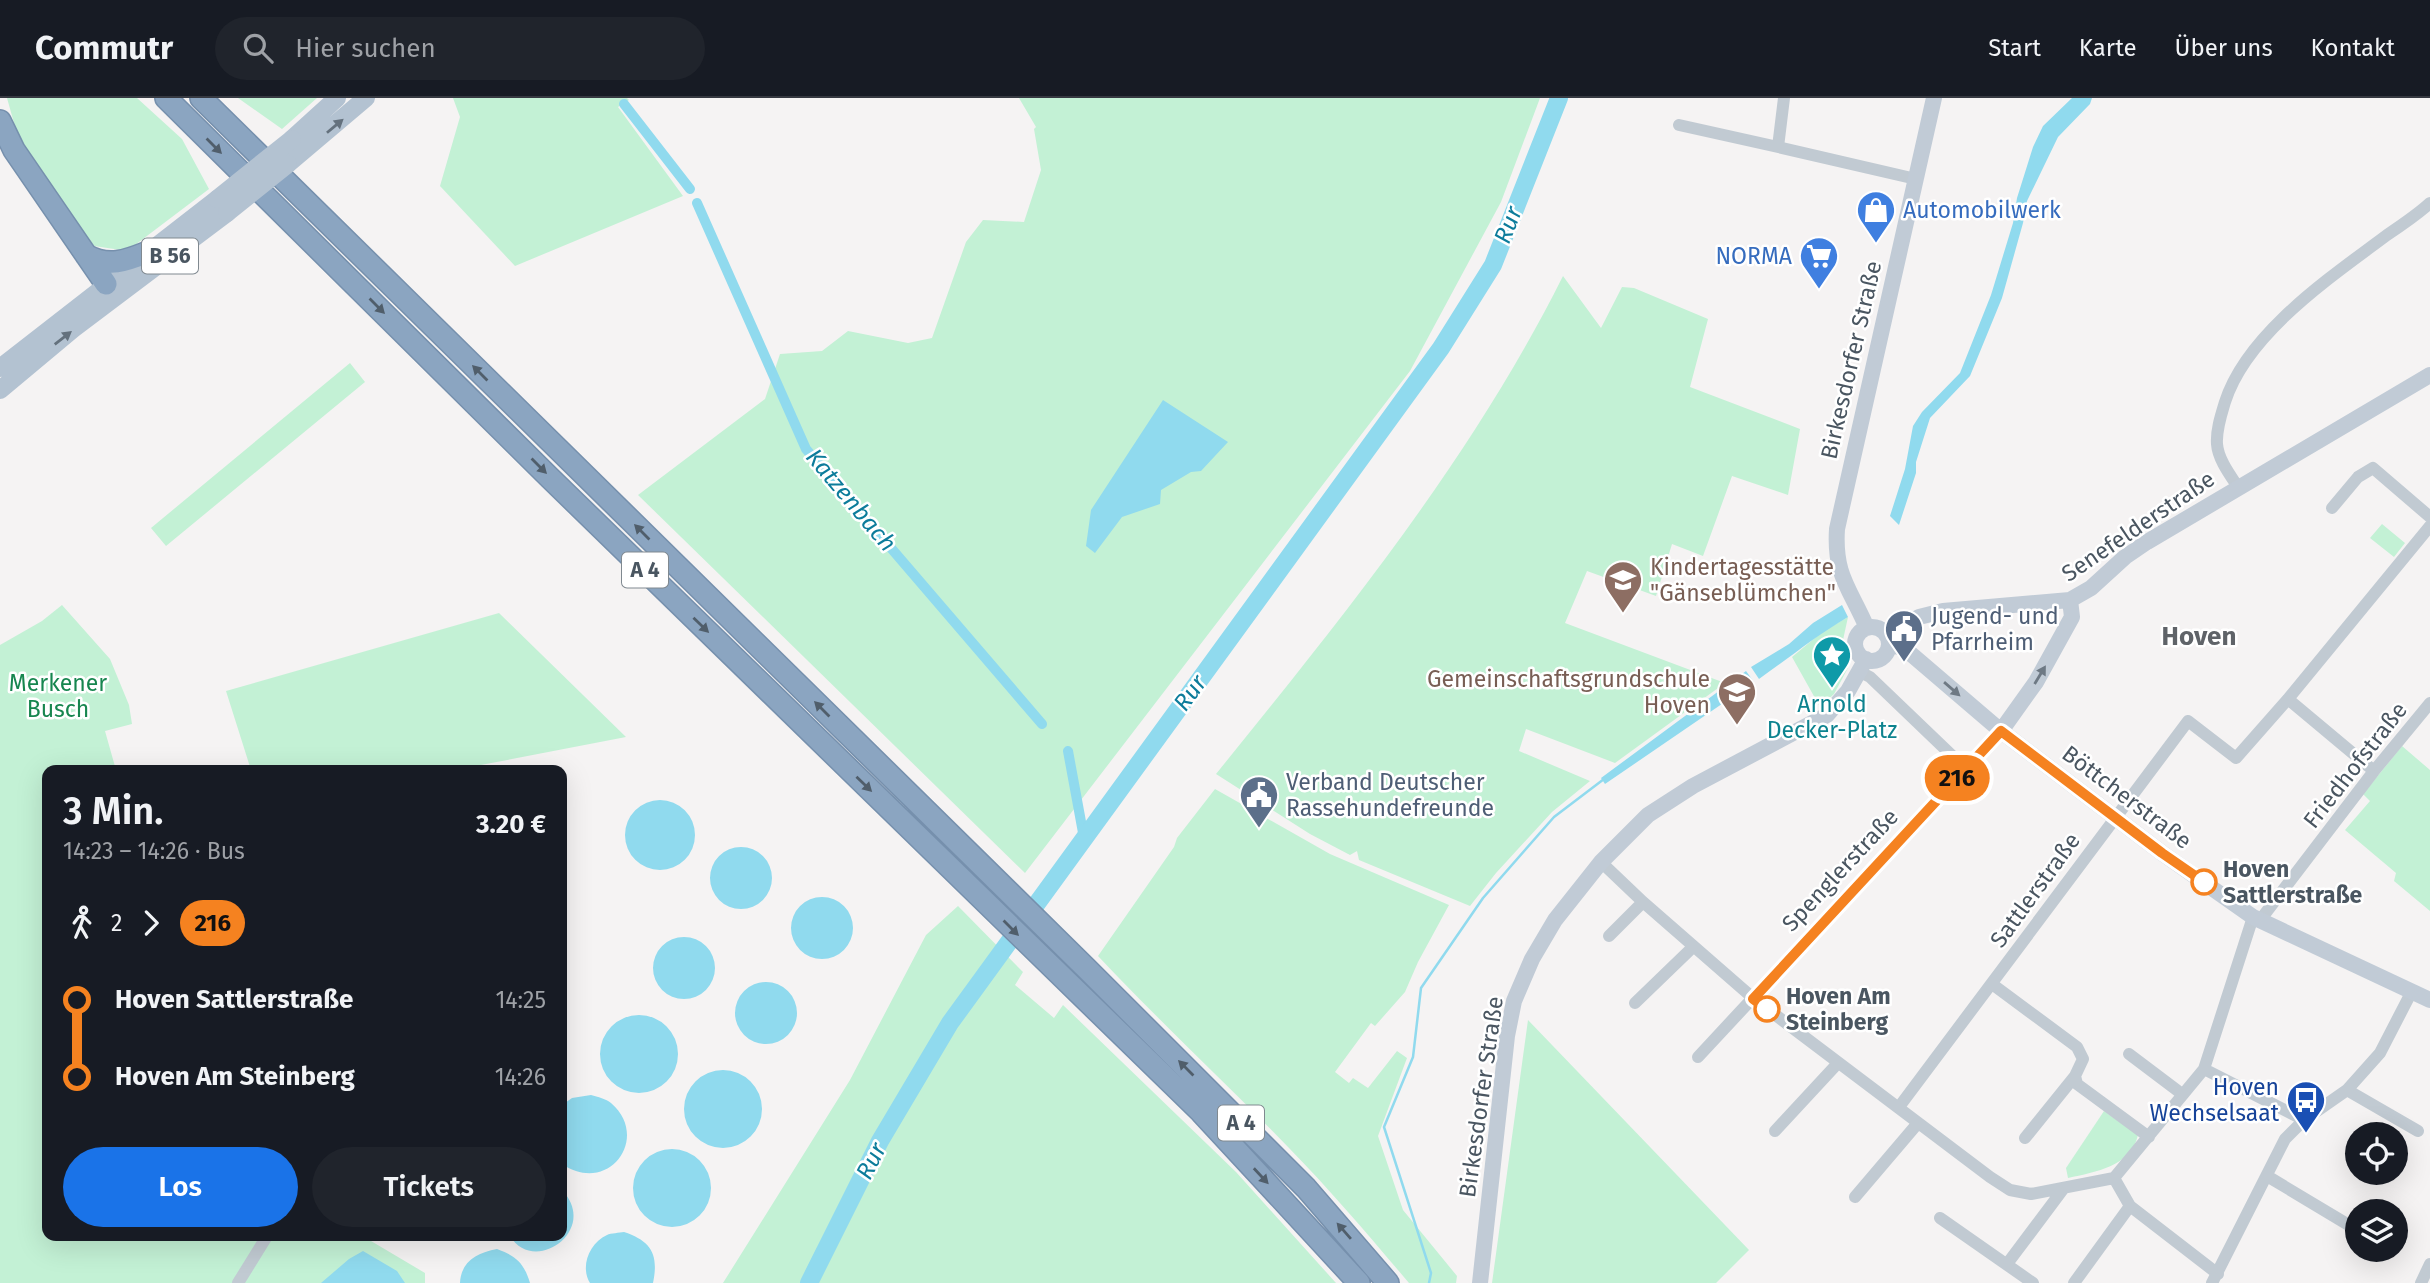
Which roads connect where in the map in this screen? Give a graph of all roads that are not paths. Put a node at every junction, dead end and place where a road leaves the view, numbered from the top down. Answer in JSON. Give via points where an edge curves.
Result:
{"nodes":[{"id":1,"x":166,"y":98,"type":"edge"},
{"id":2,"x":201,"y":98,"type":"edge"},
{"id":3,"x":337,"y":98,"type":"edge"},
{"id":4,"x":366,"y":98,"type":"edge"},
{"id":5,"x":1784,"y":98,"type":"edge"},
{"id":6,"x":1934,"y":98,"type":"edge"},
{"id":7,"x":0,"y":121,"type":"edge"},
{"id":8,"x":1679,"y":125,"type":"dead end"},
{"id":9,"x":0,"y":139,"type":"edge"},
{"id":10,"x":297,"y":146,"type":"junction"},
{"id":11,"x":1778,"y":147,"type":"junction"},
{"id":12,"x":1916,"y":179,"type":"junction"},
{"id":13,"x":2430,"y":203,"type":"edge"},
{"id":14,"x":222,"y":206,"type":"junction"},
{"id":15,"x":148,"y":252,"type":"junction"},
{"id":16,"x":86,"y":255,"type":"junction"},
{"id":17,"x":105,"y":292,"type":"junction"},
{"id":18,"x":0,"y":368,"type":"edge"},
{"id":19,"x":2429,"y":380,"type":"edge"},
{"id":20,"x":0,"y":390,"type":"edge"},
{"id":21,"x":2238,"y":488,"type":"junction"},
{"id":22,"x":2332,"y":508,"type":"dead end"},
{"id":23,"x":2430,"y":516,"type":"edge"},
{"id":24,"x":2430,"y":526,"type":"edge"},
{"id":25,"x":2070,"y":600,"type":"junction"},
{"id":26,"x":1867,"y":628,"type":"junction"},
{"id":27,"x":1889,"y":641,"type":"junction"},
{"id":28,"x":1863,"y":666,"type":"junction"},
{"id":29,"x":2288,"y":699,"type":"junction"},
{"id":30,"x":2430,"y":703,"type":"edge"},
{"id":31,"x":2001,"y":731,"type":"junction"},
{"id":32,"x":1966,"y":769,"type":"junction"},
{"id":33,"x":2374,"y":771,"type":"junction"},
{"id":34,"x":2115,"y":818,"type":"junction"},
{"id":35,"x":1601,"y":862,"type":"junction"},
{"id":36,"x":1643,"y":902,"type":"junction"},
{"id":37,"x":2257,"y":918,"type":"junction"},
{"id":38,"x":1609,"y":936,"type":"dead end"},
{"id":39,"x":1693,"y":947,"type":"junction"},
{"id":40,"x":1992,"y":984,"type":"junction"},
{"id":41,"x":2412,"y":991,"type":"junction"},
{"id":42,"x":1753,"y":999,"type":"junction"},
{"id":43,"x":2430,"y":1000,"type":"edge"},
{"id":44,"x":1635,"y":1003,"type":"dead end"},
{"id":45,"x":2129,"y":1054,"type":"dead end"},
{"id":46,"x":1698,"y":1057,"type":"dead end"},
{"id":47,"x":1838,"y":1063,"type":"junction"},
{"id":48,"x":2204,"y":1069,"type":"junction"},
{"id":49,"x":2076,"y":1076,"type":"junction"},
{"id":50,"x":2347,"y":1090,"type":"junction"},
{"id":51,"x":2182,"y":1094,"type":"junction"},
{"id":52,"x":1899,"y":1107,"type":"junction"},
{"id":53,"x":2304,"y":1120,"type":"junction"},
{"id":54,"x":1918,"y":1123,"type":"junction"},
{"id":55,"x":1775,"y":1131,"type":"dead end"},
{"id":56,"x":2418,"y":1131,"type":"dead end"},
{"id":57,"x":2025,"y":1138,"type":"dead end"},
{"id":58,"x":2149,"y":1138,"type":"junction"},
{"id":59,"x":2267,"y":1176,"type":"junction"},
{"id":60,"x":2114,"y":1178,"type":"junction"},
{"id":61,"x":2064,"y":1188,"type":"junction"},
{"id":62,"x":1855,"y":1197,"type":"dead end"},
{"id":63,"x":2130,"y":1206,"type":"junction"},
{"id":64,"x":1940,"y":1218,"type":"dead end"},
{"id":65,"x":2345,"y":1223,"type":"edge"},
{"id":66,"x":264,"y":1241,"type":"edge"},
{"id":67,"x":2007,"y":1264,"type":"junction"},
{"id":68,"x":2430,"y":1264,"type":"edge"},
{"id":69,"x":2215,"y":1278,"type":"edge"},
{"id":70,"x":239,"y":1283,"type":"edge"},
{"id":71,"x":1359,"y":1283,"type":"edge"},
{"id":72,"x":1388,"y":1283,"type":"edge"},
{"id":73,"x":1480,"y":1283,"type":"edge"},
{"id":74,"x":2033,"y":1283,"type":"edge"},
{"id":75,"x":2074,"y":1283,"type":"edge"},
{"id":76,"x":2421,"y":1283,"type":"edge"}],
"edges":[{"from":1,"to":71,"type":"highway","number":"A 4","one_way":true,"via":[[1201,1112]]},
{"from":72,"to":2,"type":"highway","number":"A 4","one_way":true,"via":[[1306,1188],[1086,968]]},
{"from":3,"to":10,"type":"main road","number":"B 56"},
{"from":10,"to":4,"type":"main road","number":"B 56","one_way":true},
{"from":5,"to":11,"type":"street"},
{"from":6,"to":12,"type":"main road","name":"Birkesdorfer Straße"},
{"from":7,"to":16,"type":"highway","via":[[14,150]]},
{"from":8,"to":11,"type":"street"},
{"from":9,"to":17,"type":"highway"},
{"from":10,"to":14,"type":"main road","number":"B 56","bridge":true},
{"from":11,"to":12,"type":"street"},
{"from":12,"to":26,"type":"main road","name":"Birkesdorfer Straße","via":[[1837,529],[1841,575]]},
{"from":13,"to":21,"type":"street","via":[[2326,281],[2247,356],[2231,383],[2217,446]]},
{"from":14,"to":15,"type":"main road","number":"B 56"},
{"from":14,"to":17,"type":"main road","number":"B 56"},
{"from":15,"to":16,"type":"highway","via":[[114,262]]},
{"from":15,"to":17,"type":"main road","number":"B 56"},
{"from":16,"to":17,"type":"highway"},
{"from":17,"to":18,"type":"main road","number":"B 56"},
{"from":20,"to":17,"type":"main road","number":"B 56","one_way":true},
{"from":19,"to":21,"type":"main road","name":"Senefelderstraße"},
{"from":21,"to":25,"type":"main road","name":"Senefelderstraße","via":[[2147,542]]},
{"from":22,"to":23,"type":"street","via":[[2358,477],[2373,468]]},
{"from":24,"to":29,"type":"street","name":"Sattlerstraße"},
{"from":25,"to":27,"type":"main road","name":"Senefelderstraße","via":[[1943,611],[1919,617]]},
{"from":31,"to":25,"type":"main road","name":"Spenglerstraße","one_way":true,"via":[[2073,617]]},
{"from":26,"to":27,"type":"main road","via":[[1880,629]]},
{"from":26,"to":28,"type":"main road","via":[[1855,642]]},
{"from":27,"to":28,"type":"main road","via":[[1881,658]]},
{"from":27,"to":31,"type":"main road","name":"Böttcherstraße","one_way":true,"via":[[1904,648]]},
{"from":28,"to":32,"type":"street"},
{"from":28,"to":35,"type":"main road","name":"Birkesdorfer Straße","via":[[1827,715],[1682,793],[1648,816]]},
{"from":29,"to":33,"type":"street"},
{"from":29,"to":34,"type":"street","name":"Sattlerstraße","via":[[2236,758],[2188,721]]},
{"from":30,"to":33,"type":"street","name":"Friedhofstraße"},
{"from":31,"to":32,"type":"street","name":"Spenglerstraße"},
{"from":31,"to":34,"type":"main road","name":"Böttcherstraße"},
{"from":32,"to":42,"type":"street","name":"Spenglerstraße"},
{"from":33,"to":37,"type":"street","name":"Friedhofstraße"},
{"from":34,"to":37,"type":"main road","name":"Böttcherstraße"},
{"from":34,"to":40,"type":"street","name":"Sattlerstraße"},
{"from":35,"to":36,"type":"street"},
{"from":35,"to":73,"type":"main road","name":"Birkesdorfer Straße","via":[[1555,920],[1514,1001]]},
{"from":36,"to":38,"type":"street"},
{"from":36,"to":39,"type":"street"},
{"from":37,"to":41,"type":"main road","name":"Böttcherstraße"},
{"from":37,"to":48,"type":"street","name":"Friedhofstraße"},
{"from":39,"to":42,"type":"street"},
{"from":39,"to":44,"type":"street"},
{"from":40,"to":49,"type":"street","via":[[2077,1047],[2083,1059]]},
{"from":40,"to":52,"type":"street","name":"Sattlerstraße"},
{"from":41,"to":43,"type":"main road","name":"Böttcherstraße"},
{"from":41,"to":50,"type":"street","via":[[2380,1053]]},
{"from":42,"to":46,"type":"street","name":"Spenglerstraße"},
{"from":42,"to":47,"type":"street"},
{"from":45,"to":51,"type":"street"},
{"from":47,"to":52,"type":"street"},
{"from":47,"to":55,"type":"street"},
{"from":48,"to":51,"type":"street"},
{"from":48,"to":53,"type":"street"},
{"from":49,"to":57,"type":"street"},
{"from":49,"to":58,"type":"street","via":[[2077,1084]]},
{"from":50,"to":53,"type":"street"},
{"from":50,"to":56,"type":"street"},
{"from":51,"to":58,"type":"street"},
{"from":52,"to":54,"type":"street"},
{"from":53,"to":59,"type":"street","via":[[2285,1139]]},
{"from":54,"to":61,"type":"street","via":[[2010,1190],[2031,1194]]},
{"from":54,"to":62,"type":"street"},
{"from":58,"to":60,"type":"street"},
{"from":59,"to":65,"type":"street"},
{"from":59,"to":69,"type":"street"},
{"from":60,"to":61,"type":"street"},
{"from":60,"to":63,"type":"street"},
{"from":61,"to":67,"type":"street"},
{"from":63,"to":69,"type":"street"},
{"from":63,"to":75,"type":"street"},
{"from":64,"to":67,"type":"street"},
{"from":66,"to":70,"type":"street"},
{"from":67,"to":74,"type":"street"},
{"from":68,"to":76,"type":"street"}]}
